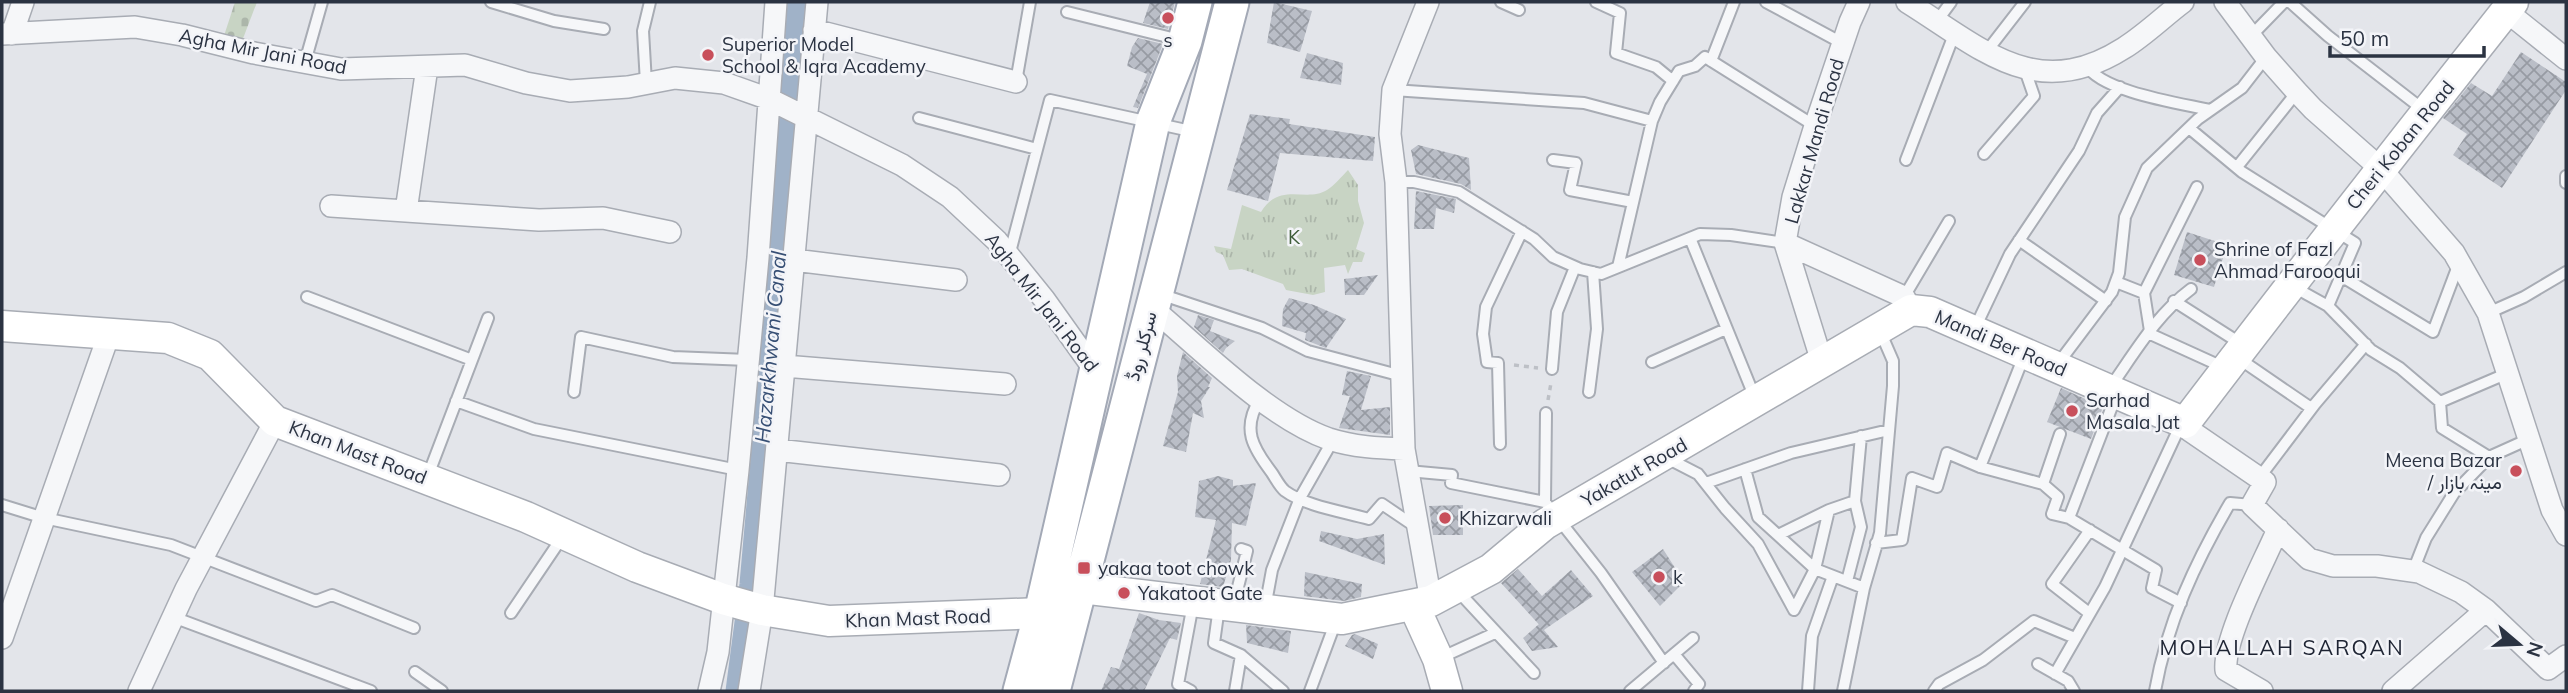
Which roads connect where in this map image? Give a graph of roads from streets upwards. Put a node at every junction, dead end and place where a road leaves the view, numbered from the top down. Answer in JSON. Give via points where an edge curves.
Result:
{"nodes":[{"id":1,"x":23,"y":2,"type":"edge"},
{"id":2,"x":776,"y":2,"type":"edge"},
{"id":3,"x":817,"y":2,"type":"edge"},
{"id":4,"x":1195,"y":2,"type":"edge"},
{"id":5,"x":1231,"y":2,"type":"edge"},
{"id":6,"x":1428,"y":2,"type":"edge"},
{"id":7,"x":1908,"y":2,"type":"edge"},
{"id":8,"x":2183,"y":2,"type":"edge"},
{"id":9,"x":2225,"y":2,"type":"edge"},
{"id":10,"x":1857,"y":3,"type":"edge"},
{"id":11,"x":2510,"y":6,"type":"edge"},
{"id":12,"x":814,"y":30,"type":"junction"},
{"id":13,"x":7,"y":34,"type":"edge"},
{"id":14,"x":2566,"y":59,"type":"edge"},
{"id":15,"x":427,"y":67,"type":"junction"},
{"id":16,"x":1016,"y":82,"type":"road end"},
{"id":17,"x":769,"y":100,"type":"junction"},
{"id":18,"x":806,"y":118,"type":"junction"},
{"id":19,"x":2380,"y":168,"type":"junction"},
{"id":20,"x":331,"y":206,"type":"dead end"},
{"id":21,"x":406,"y":211,"type":"junction"},
{"id":22,"x":670,"y":232,"type":"dead end"},
{"id":23,"x":1785,"y":243,"type":"junction"},
{"id":24,"x":794,"y":260,"type":"junction"},
{"id":25,"x":956,"y":280,"type":"dead end"},
{"id":26,"x":1154,"y":300,"type":"junction"},
{"id":27,"x":1907,"y":304,"type":"junction"},
{"id":28,"x":2,"y":326,"type":"edge"},
{"id":29,"x":109,"y":334,"type":"junction"},
{"id":30,"x":1822,"y":362,"type":"junction"},
{"id":31,"x":784,"y":366,"type":"junction"},
{"id":32,"x":1096,"y":372,"type":"junction"},
{"id":33,"x":1005,"y":384,"type":"dead end"},
{"id":34,"x":1124,"y":411,"type":"junction"},
{"id":35,"x":275,"y":421,"type":"junction"},
{"id":36,"x":2183,"y":422,"type":"junction"},
{"id":37,"x":1404,"y":449,"type":"junction"},
{"id":38,"x":777,"y":450,"type":"junction"},
{"id":39,"x":999,"y":475,"type":"dead end"},
{"id":40,"x":2278,"y":529,"type":"junction"},
{"id":41,"x":2565,"y":529,"type":"edge"},
{"id":42,"x":723,"y":599,"type":"junction"},
{"id":43,"x":1433,"y":599,"type":"junction"},
{"id":44,"x":1077,"y":600,"type":"junction"},
{"id":45,"x":762,"y":610,"type":"junction"},
{"id":46,"x":2486,"y":610,"type":"junction"},
{"id":47,"x":1041,"y":613,"type":"junction"},
{"id":48,"x":2,"y":637,"type":"edge"},
{"id":49,"x":2566,"y":656,"type":"edge"},
{"id":50,"x":139,"y":691,"type":"edge"},
{"id":51,"x":709,"y":691,"type":"edge"},
{"id":52,"x":749,"y":691,"type":"edge"},
{"id":53,"x":1020,"y":691,"type":"edge"},
{"id":54,"x":1052,"y":691,"type":"edge"},
{"id":55,"x":1447,"y":691,"type":"edge"},
{"id":56,"x":2262,"y":691,"type":"edge"},
{"id":57,"x":2393,"y":691,"type":"edge"}],
"edges":[{"from":1,"to":13,"type":"street"},
{"from":2,"to":17,"type":"street"},
{"from":3,"to":12,"type":"street"},
{"from":4,"to":32,"type":"main road","via":[[1153,122]]},
{"from":5,"to":26,"type":"main road","name":"سرکلر روڈ"},
{"from":6,"to":37,"type":"street","via":[[1392,90]]},
{"from":7,"to":8,"type":"street","via":[[2004,62],[2050,73],[2098,62]]},
{"from":9,"to":19,"type":"street","via":[[2297,92]]},
{"from":10,"to":23,"type":"street","name":"Lakkar Mandi Road","via":[[1793,197]]},
{"from":11,"to":14,"type":"street"},
{"from":11,"to":19,"type":"street","name":"Cheri Koban Road"},
{"from":12,"to":16,"type":"street"},
{"from":12,"to":18,"type":"street"},
{"from":13,"to":15,"type":"street","name":"Agha Mir Jani Road","via":[[135,27],[341,69]]},
{"from":15,"to":17,"type":"street","name":"Agha Mir Jani Road","via":[[465,65],[570,91],[676,78],[723,83]]},
{"from":15,"to":21,"type":"street"},
{"from":17,"to":18,"type":"street","name":"Agha Mir Jani Road"},
{"from":17,"to":42,"type":"street","via":[[758,258]]},
{"from":18,"to":24,"type":"street"},
{"from":18,"to":32,"type":"street","name":"Agha Mir Jani Road","via":[[902,165],[950,197],[997,241]]},
{"from":19,"to":36,"type":"street","name":"Cheri Koban Road"},
{"from":19,"to":41,"type":"street","via":[[2454,253],[2488,313],[2552,510]]},
{"from":20,"to":21,"type":"street"},
{"from":21,"to":22,"type":"street","via":[[539,220],[603,218]]},
{"from":23,"to":27,"type":"street"},
{"from":23,"to":30,"type":"street","name":"Lakkar Mandi Road"},
{"from":24,"to":25,"type":"street"},
{"from":24,"to":31,"type":"street"},
{"from":26,"to":34,"type":"main road","name":"سرکلر روڈ"},
{"from":26,"to":37,"type":"street","via":[[1260,399],[1301,427],[1364,448]]},
{"from":27,"to":30,"type":"street","name":"Mandi Ber Road","via":[[1879,328]]},
{"from":27,"to":36,"type":"street","name":"Mandi Ber Road"},
{"from":28,"to":29,"type":"street","name":"Khan Mast Road"},
{"from":29,"to":35,"type":"street","name":"Khan Mast Road","via":[[168,338],[210,355]]},
{"from":29,"to":48,"type":"street"},
{"from":30,"to":43,"type":"street","name":"Yakatut Road","via":[[1663,455],[1552,509],[1545,524],[1491,569]]},
{"from":31,"to":33,"type":"street"},
{"from":31,"to":38,"type":"street"},
{"from":32,"to":34,"type":"main road","name":"Agha Mir Jani Road"},
{"from":32,"to":47,"type":"main road"},
{"from":34,"to":44,"type":"main road","name":"سرکلر روڈ"},
{"from":35,"to":42,"type":"street","name":"Khan Mast Road"},
{"from":35,"to":50,"type":"street"},
{"from":36,"to":40,"type":"street","via":[[2265,482],[2252,505]]},
{"from":37,"to":43,"type":"street"},
{"from":38,"to":39,"type":"street"},
{"from":38,"to":45,"type":"street"},
{"from":40,"to":46,"type":"street","via":[[2309,559],[2333,566],[2413,571],[2461,592]]},
{"from":40,"to":56,"type":"street","via":[[2230,641],[2225,664],[2226,670]]},
{"from":42,"to":45,"type":"street","name":"Khan Mast Road"},
{"from":42,"to":51,"type":"street"},
{"from":43,"to":44,"type":"street","name":"Yakatut Road","via":[[1337,619],[1215,604]]},
{"from":43,"to":55,"type":"street","via":[[1438,659]]},
{"from":44,"to":47,"type":"main road","name":"Khan Mast Road"},
{"from":44,"to":54,"type":"main road","name":"سرکلر روڈ"},
{"from":45,"to":47,"type":"street","name":"Khan Mast Road","via":[[829,621]]},
{"from":45,"to":52,"type":"street"},
{"from":46,"to":49,"type":"street","via":[[2548,669]]},
{"from":46,"to":57,"type":"street"},
{"from":47,"to":53,"type":"main road"}]}
